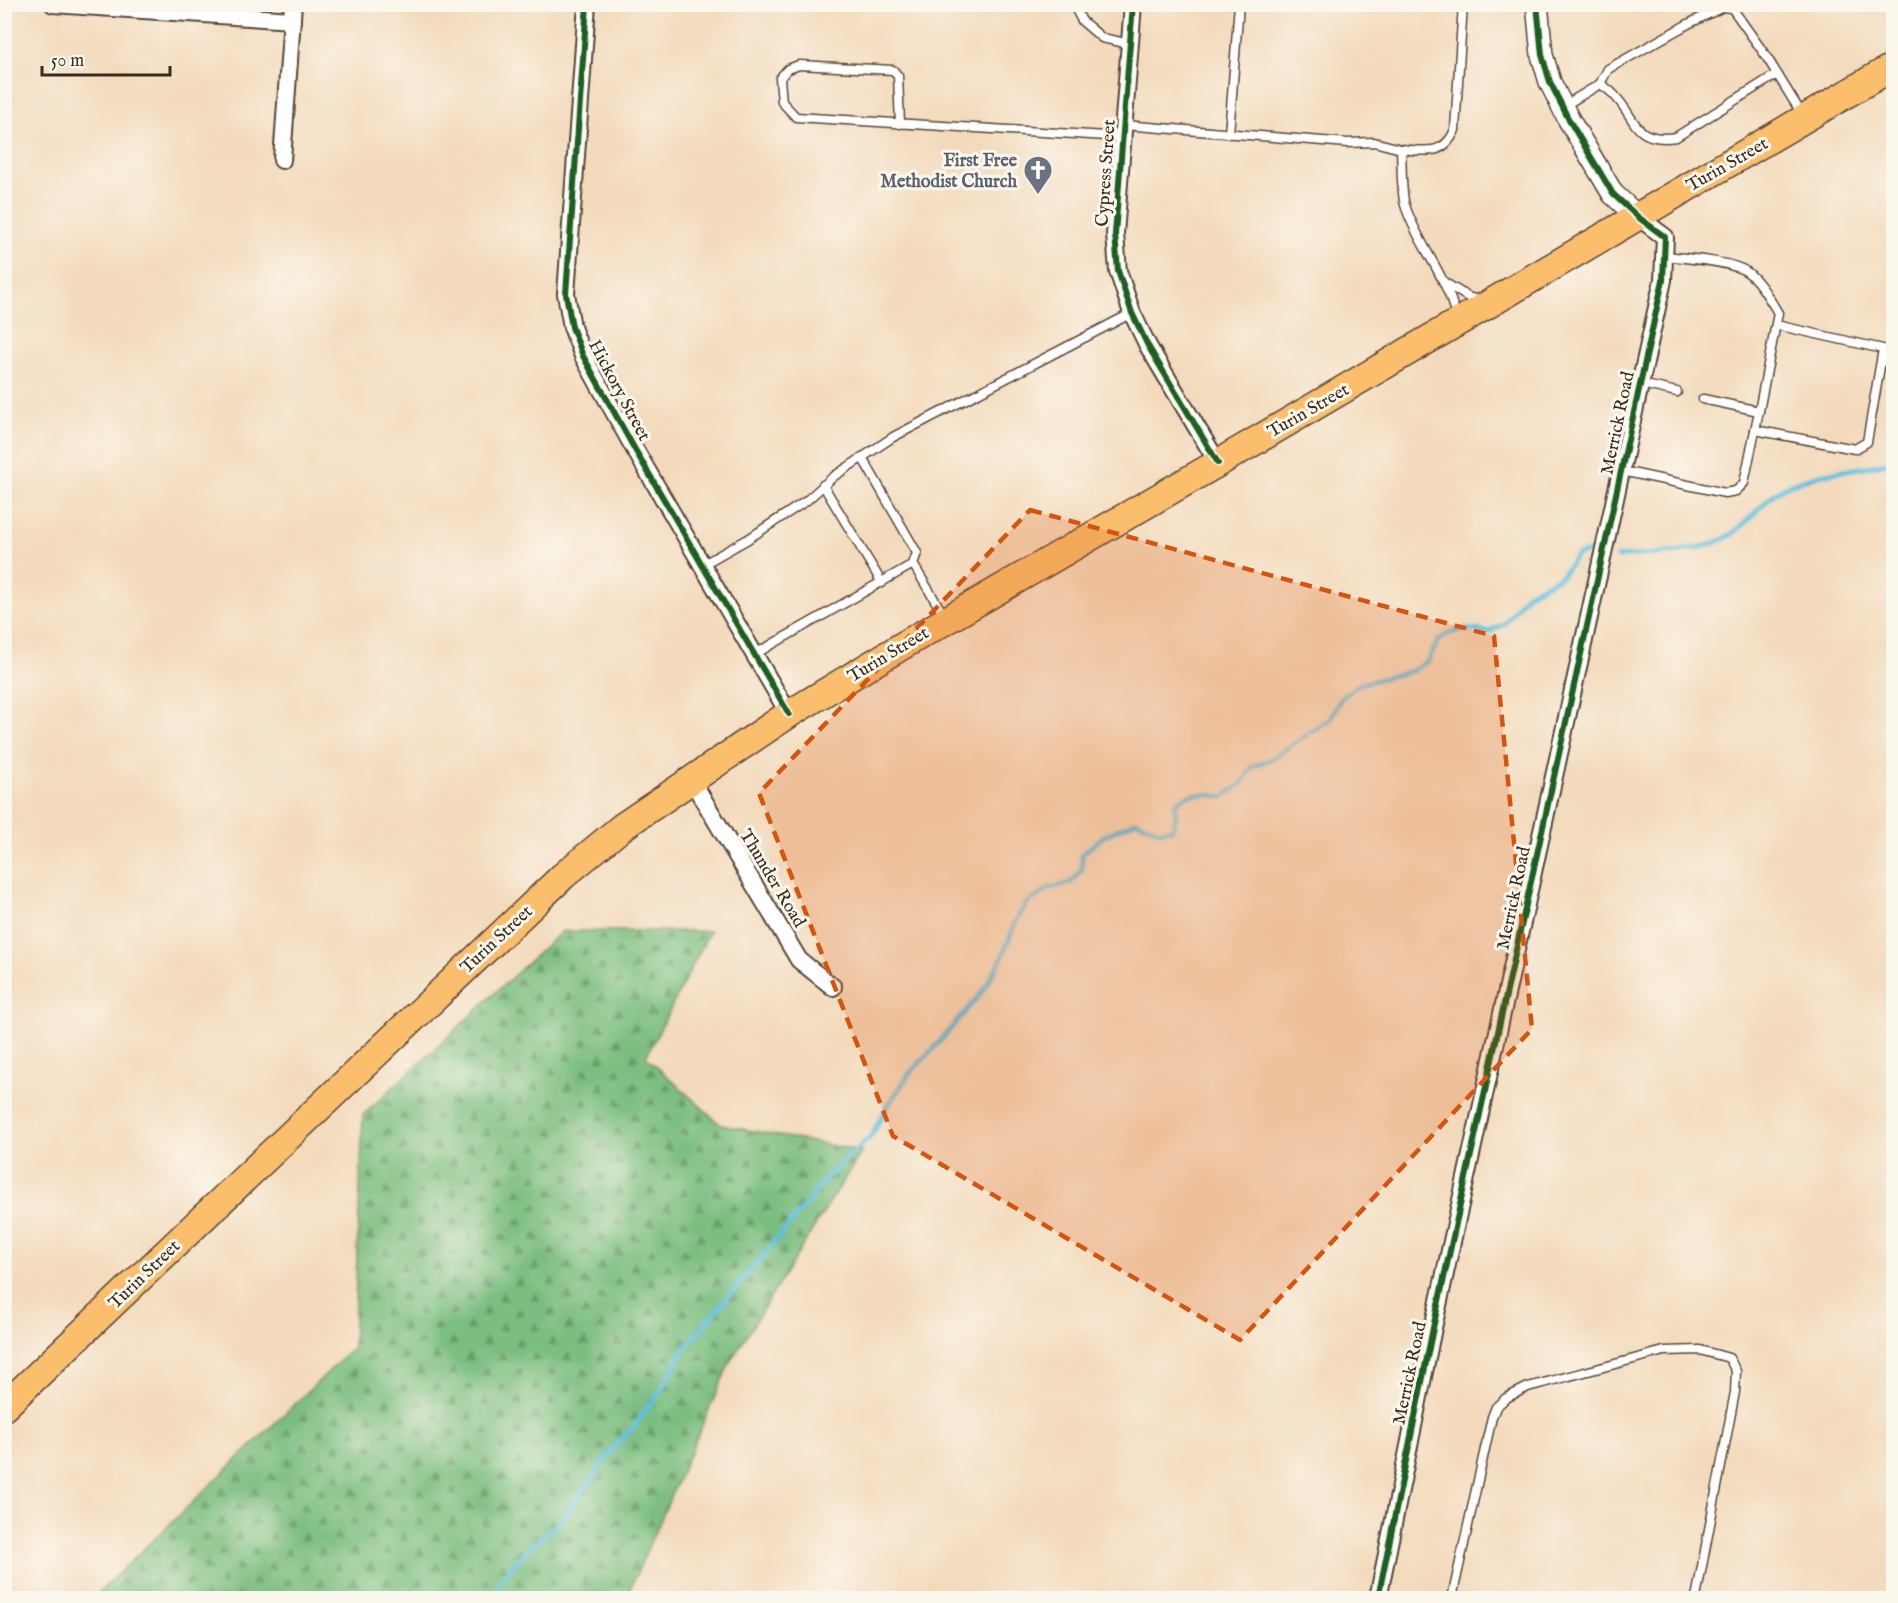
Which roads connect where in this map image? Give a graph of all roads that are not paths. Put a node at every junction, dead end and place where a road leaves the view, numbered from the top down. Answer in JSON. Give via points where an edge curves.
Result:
{"nodes":[{"id":1,"x":53,"y":4,"type":"edge"},
{"id":2,"x":587,"y":4,"type":"edge"},
{"id":3,"x":1073,"y":4,"type":"edge"},
{"id":4,"x":1133,"y":4,"type":"edge"},
{"id":5,"x":1239,"y":4,"type":"edge"},
{"id":6,"x":1463,"y":4,"type":"edge"},
{"id":7,"x":1538,"y":4,"type":"edge"},
{"id":8,"x":293,"y":12,"type":"edge"},
{"id":9,"x":1130,"y":44,"type":"junction"},
{"id":10,"x":1893,"y":66,"type":"edge"},
{"id":11,"x":1777,"y":74,"type":"junction"},
{"id":12,"x":1600,"y":84,"type":"junction"},
{"id":13,"x":1562,"y":107,"type":"junction"},
{"id":14,"x":1804,"y":118,"type":"junction"},
{"id":15,"x":900,"y":124,"type":"junction"},
{"id":16,"x":1123,"y":131,"type":"junction"},
{"id":17,"x":1229,"y":134,"type":"junction"},
{"id":18,"x":1401,"y":150,"type":"junction"},
{"id":19,"x":282,"y":160,"type":"dead end"},
{"id":20,"x":1638,"y":216,"type":"junction"},
{"id":21,"x":1664,"y":256,"type":"junction"},
{"id":22,"x":1445,"y":283,"type":"junction"},
{"id":23,"x":1491,"y":303,"type":"junction"},
{"id":24,"x":1132,"y":313,"type":"junction"},
{"id":25,"x":1457,"y":323,"type":"junction"},
{"id":26,"x":1776,"y":325,"type":"junction"},
{"id":27,"x":1641,"y":384,"type":"junction"},
{"id":28,"x":1677,"y":392,"type":"dead end"},
{"id":29,"x":1703,"y":399,"type":"dead end"},
{"id":30,"x":1759,"y":411,"type":"junction"},
{"id":31,"x":1755,"y":430,"type":"junction"},
{"id":32,"x":862,"y":457,"type":"junction"},
{"id":33,"x":1218,"y":463,"type":"junction"},
{"id":34,"x":1622,"y":471,"type":"junction"},
{"id":35,"x":823,"y":485,"type":"junction"},
{"id":36,"x":913,"y":564,"type":"junction"},
{"id":37,"x":702,"y":565,"type":"junction"},
{"id":38,"x":882,"y":583,"type":"junction"},
{"id":39,"x":947,"y":620,"type":"junction"},
{"id":40,"x":754,"y":654,"type":"junction"},
{"id":41,"x":789,"y":714,"type":"junction"},
{"id":42,"x":691,"y":779,"type":"junction"},
{"id":43,"x":833,"y":987,"type":"dead end"},
{"id":44,"x":4,"y":1407,"type":"edge"},
{"id":45,"x":1378,"y":1599,"type":"edge"},
{"id":46,"x":1452,"y":1599,"type":"edge"},
{"id":47,"x":1696,"y":1599,"type":"edge"}],
"edges":[{"from":1,"to":8,"type":"street"},
{"from":2,"to":37,"type":"street","name":"Hickory Street","via":[[566,294],[572,327],[583,357]]},
{"from":3,"to":9,"type":"lane","via":[[1082,21],[1102,38]]},
{"from":4,"to":9,"type":"street","name":"Cypress Street"},
{"from":5,"to":17,"type":"lane"},
{"from":6,"to":18,"type":"lane","via":[[1455,130],[1450,142],[1425,151]]},
{"from":7,"to":13,"type":"street","via":[[1542,55]]},
{"from":8,"to":19,"type":"street"},
{"from":9,"to":16,"type":"street","name":"Cypress Street"},
{"from":10,"to":14,"type":"main road","name":"Turin Street"},
{"from":11,"to":12,"type":"lane","via":[[1676,138],[1660,140],[1634,126],[1616,96]]},
{"from":11,"to":12,"type":"lane","via":[[1732,8],[1723,7],[1608,69]]},
{"from":11,"to":14,"type":"lane"},
{"from":12,"to":13,"type":"lane"},
{"from":13,"to":20,"type":"street","via":[[1613,194]]},
{"from":14,"to":20,"type":"main road","name":"Turin Street"},
{"from":15,"to":15,"type":"lane","via":[[796,117],[782,102],[780,78],[799,65],[893,70],[898,76]]},
{"from":15,"to":16,"type":"lane"},
{"from":16,"to":17,"type":"lane"},
{"from":16,"to":24,"type":"street","name":"Cypress Street","via":[[1115,234],[1118,271]]},
{"from":17,"to":18,"type":"lane","via":[[1374,142]]},
{"from":18,"to":22,"type":"lane","via":[[1404,202]]},
{"from":20,"to":21,"type":"street","name":"Merrick Road","via":[[1665,237]]},
{"from":20,"to":23,"type":"main road","name":"Turin Street"},
{"from":21,"to":26,"type":"lane","via":[[1742,268],[1778,313]]},
{"from":21,"to":27,"type":"street","name":"Merrick Road","via":[[1663,280]]},
{"from":22,"to":23,"type":"lane","via":[[1468,297]]},
{"from":22,"to":25,"type":"lane"},
{"from":23,"to":25,"type":"main road","name":"Turin Street"},
{"from":24,"to":32,"type":"lane","via":[[893,437]]},
{"from":24,"to":33,"type":"street","name":"Cypress Street"},
{"from":25,"to":33,"type":"main road","name":"Turin Street"},
{"from":26,"to":30,"type":"lane"},
{"from":26,"to":31,"type":"lane","via":[[1883,349],[1867,442],[1855,449]]},
{"from":27,"to":28,"type":"lane"},
{"from":27,"to":34,"type":"street","name":"Merrick Road"},
{"from":29,"to":30,"type":"lane"},
{"from":30,"to":31,"type":"lane"},
{"from":31,"to":34,"type":"lane","via":[[1744,483],[1736,491]]},
{"from":32,"to":35,"type":"lane"},
{"from":32,"to":36,"type":"lane","via":[[917,553]]},
{"from":33,"to":39,"type":"main road","name":"Turin Street"},
{"from":34,"to":45,"type":"street","name":"Merrick Road","via":[[1433,1328]]},
{"from":35,"to":37,"type":"lane","via":[[806,501]]},
{"from":35,"to":38,"type":"lane"},
{"from":36,"to":38,"type":"lane"},
{"from":36,"to":39,"type":"lane"},
{"from":37,"to":40,"type":"street","name":"Hickory Street"},
{"from":38,"to":40,"type":"lane"},
{"from":39,"to":41,"type":"main road","name":"Turin Street"},
{"from":40,"to":41,"type":"street","name":"Hickory Street"},
{"from":41,"to":42,"type":"main road","name":"Turin Street"},
{"from":42,"to":43,"type":"street","name":"Thunder Road","via":[[799,960]]},
{"from":42,"to":44,"type":"main road","name":"Turin Street","via":[[622,827],[563,876]]},
{"from":46,"to":47,"type":"lane","via":[[1496,1407],[1528,1387],[1664,1351],[1700,1350],[1728,1358],[1736,1371]]}]}
